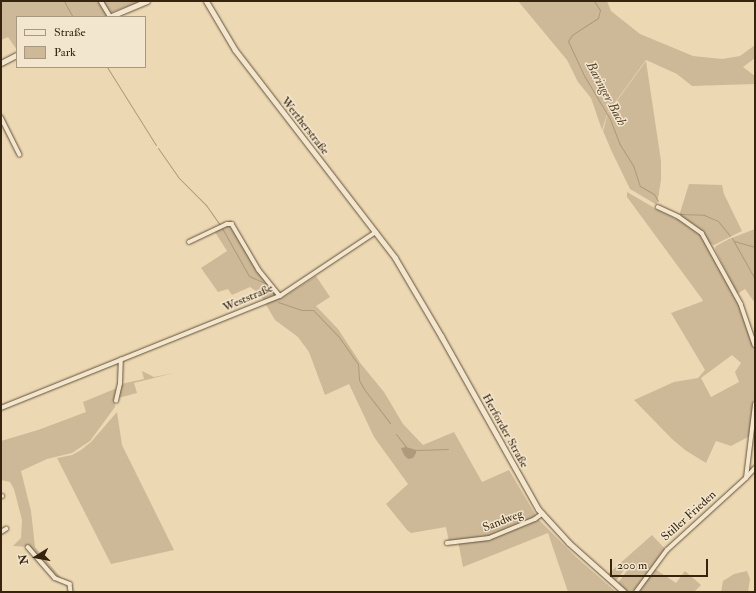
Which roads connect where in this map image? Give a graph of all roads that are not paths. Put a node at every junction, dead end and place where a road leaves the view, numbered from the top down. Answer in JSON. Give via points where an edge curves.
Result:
{"nodes":[{"id":1,"x":101,"y":1,"type":"edge"},
{"id":2,"x":147,"y":1,"type":"edge"},
{"id":3,"x":206,"y":1,"type":"edge"},
{"id":4,"x":108,"y":16,"type":"edge"},
{"id":5,"x":111,"y":16,"type":"edge"},
{"id":6,"x":16,"y":56,"type":"edge"},
{"id":7,"x":1,"y":63,"type":"edge"},
{"id":8,"x":1,"y":116,"type":"edge"},
{"id":9,"x":20,"y":156,"type":"dead end"},
{"id":10,"x":658,"y":207,"type":"dead end"},
{"id":11,"x":376,"y":232,"type":"junction"},
{"id":12,"x":189,"y":242,"type":"dead end"},
{"id":13,"x":395,"y":258,"type":"joint"},
{"id":14,"x":280,"y":296,"type":"junction"},
{"id":15,"x":755,"y":345,"type":"edge"},
{"id":16,"x":121,"y":360,"type":"junction"},
{"id":17,"x":116,"y":401,"type":"dead end"},
{"id":18,"x":755,"y":405,"type":"edge"},
{"id":19,"x":1,"y":408,"type":"edge"},
{"id":20,"x":755,"y":468,"type":"edge"},
{"id":21,"x":746,"y":478,"type":"junction"},
{"id":22,"x":542,"y":514,"type":"junction"},
{"id":23,"x":6,"y":529,"type":"dead end"},
{"id":24,"x":1,"y":532,"type":"edge"},
{"id":25,"x":447,"y":542,"type":"dead end"},
{"id":26,"x":28,"y":547,"type":"dead end"},
{"id":27,"x":70,"y":592,"type":"edge"},
{"id":28,"x":624,"y":592,"type":"edge"},
{"id":29,"x":636,"y":592,"type":"edge"}],
"edges":[{"from":1,"to":4,"type":"street"},
{"from":2,"to":5,"type":"street"},
{"from":3,"to":11,"type":"main road","name":"Wertherstraße","via":[[235,50]]},
{"from":6,"to":7,"type":"street"},
{"from":8,"to":9,"type":"street"},
{"from":10,"to":15,"type":"street","via":[[679,217],[702,233],[741,304]]},
{"from":11,"to":13,"type":"main road","name":"Wertherstraße"},
{"from":11,"to":14,"type":"street","name":"Weststraße"},
{"from":12,"to":14,"type":"street","via":[[232,224],[259,270]]},
{"from":13,"to":22,"type":"main road","name":"Herforder Straße"},
{"from":14,"to":16,"type":"street","name":"Weststraße"},
{"from":16,"to":17,"type":"street"},
{"from":16,"to":19,"type":"street","name":"Weststraße"},
{"from":18,"to":21,"type":"street"},
{"from":20,"to":21,"type":"street","name":"Stiller Frieden"},
{"from":21,"to":29,"type":"street","name":"Stiller Frieden","via":[[667,550]]},
{"from":22,"to":25,"type":"street","name":"Sandweg","via":[[489,538]]},
{"from":22,"to":28,"type":"main road","name":"Herforder Straße","via":[[573,547]]},
{"from":23,"to":24,"type":"street"},
{"from":26,"to":27,"type":"street","via":[[54,578],[70,584]]}]}
